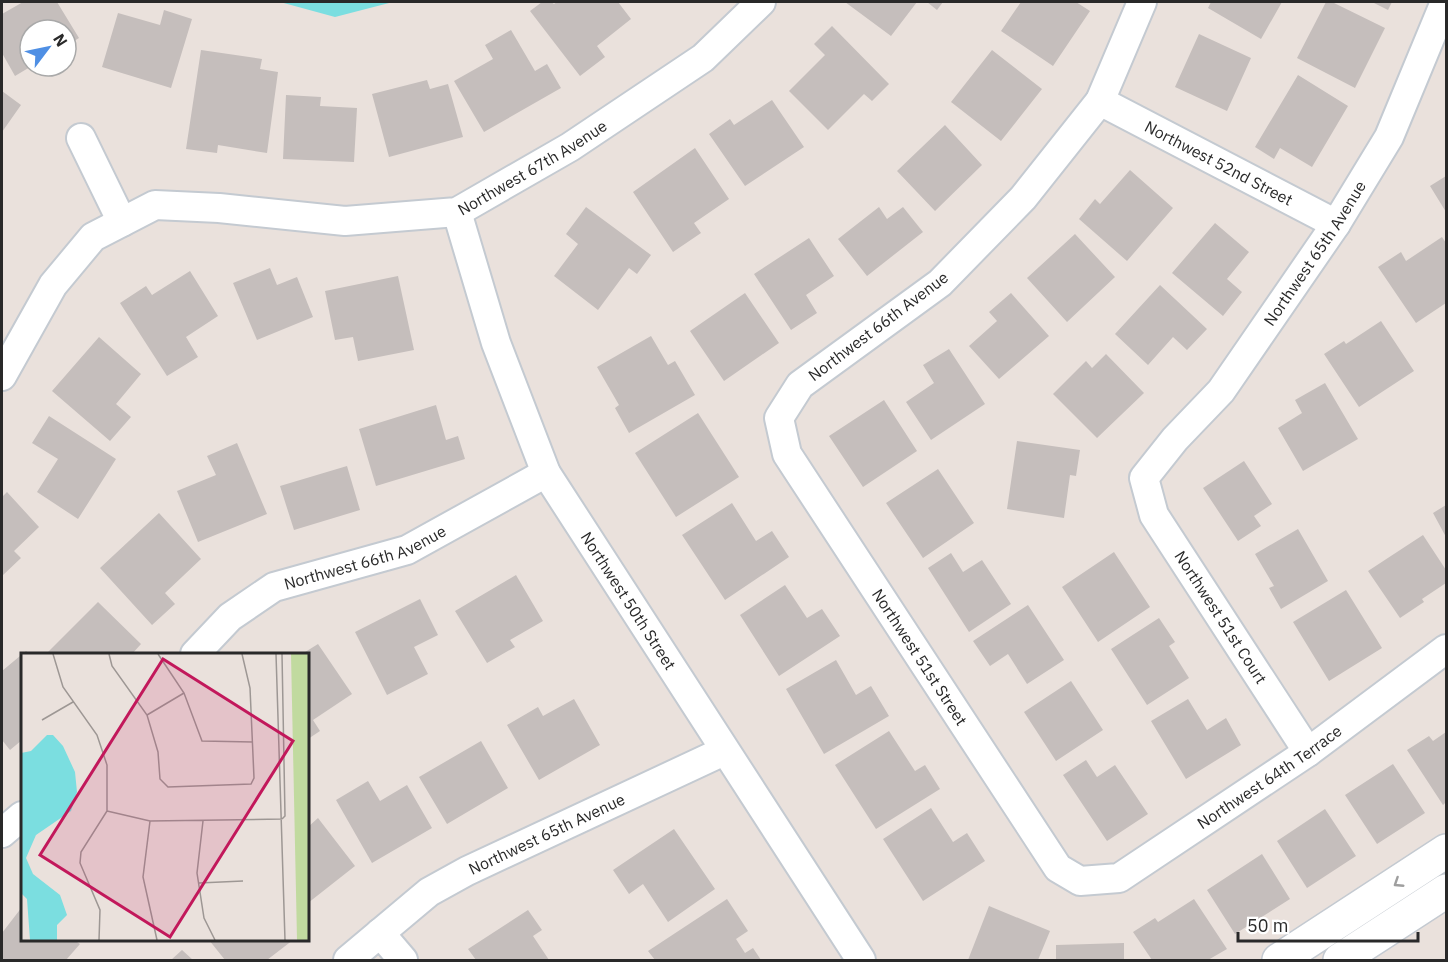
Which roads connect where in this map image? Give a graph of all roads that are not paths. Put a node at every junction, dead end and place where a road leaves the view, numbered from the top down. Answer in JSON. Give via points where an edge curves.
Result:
{"nodes":[{"id":1,"x":761,"y":2,"type":"edge"},
{"id":2,"x":1142,"y":2,"type":"edge"},
{"id":3,"x":1445,"y":2,"type":"edge"},
{"id":4,"x":1100,"y":101,"type":"junction"},
{"id":5,"x":81,"y":138,"type":"dead end"},
{"id":6,"x":457,"y":212,"type":"junction"},
{"id":7,"x":122,"y":222,"type":"junction"},
{"id":8,"x":1336,"y":224,"type":"junction"},
{"id":9,"x":2,"y":376,"type":"edge"},
{"id":10,"x":779,"y":418,"type":"joint"},
{"id":11,"x":546,"y":472,"type":"junction"},
{"id":12,"x":1144,"y":478,"type":"joint"},
{"id":13,"x":1446,"y":649,"type":"edge"},
{"id":14,"x":196,"y":653,"type":"edge"},
{"id":15,"x":724,"y":751,"type":"junction"},
{"id":16,"x":1308,"y":752,"type":"junction"},
{"id":17,"x":21,"y":817,"type":"edge"},
{"id":18,"x":2,"y":833,"type":"edge"},
{"id":19,"x":1446,"y":851,"type":"edge"},
{"id":20,"x":1080,"y":881,"type":"joint"},
{"id":21,"x":1446,"y":891,"type":"edge"},
{"id":22,"x":380,"y":933,"type":"junction"},
{"id":23,"x":348,"y":960,"type":"edge"},
{"id":24,"x":403,"y":960,"type":"edge"},
{"id":25,"x":861,"y":960,"type":"edge"},
{"id":26,"x":1279,"y":960,"type":"edge"},
{"id":27,"x":1340,"y":960,"type":"edge"}],
"edges":[{"from":1,"to":6,"type":"street","name":"Northwest 67th Avenue","via":[[703,58],[570,147]]},
{"from":2,"to":4,"type":"street","name":"Northwest 66th Avenue"},
{"from":3,"to":8,"type":"street","name":"Northwest 65th Avenue","via":[[1389,137]]},
{"from":4,"to":8,"type":"street","name":"Northwest 52nd Street"},
{"from":4,"to":10,"type":"street","name":"Northwest 66th Avenue","via":[[1023,198],[940,283],[801,385]]},
{"from":5,"to":7,"type":"street"},
{"from":6,"to":7,"type":"street","name":"Northwest 67th Avenue","via":[[345,221],[155,205]]},
{"from":6,"to":11,"type":"street","name":"Northwest 50th Street","via":[[496,343]]},
{"from":7,"to":9,"type":"street","name":"Northwest 67th Avenue","via":[[93,237],[53,285]]},
{"from":8,"to":12,"type":"street","name":"Northwest 65th Avenue","via":[[1221,391]]},
{"from":10,"to":20,"type":"street","name":"Northwest 51st Street","via":[[787,454],[1058,868]]},
{"from":11,"to":14,"type":"street","name":"Northwest 66th Avenue","via":[[407,550],[274,587],[230,617]]},
{"from":11,"to":15,"type":"street","name":"Northwest 50th Street"},
{"from":12,"to":16,"type":"street","name":"Northwest 51st Court","via":[[1154,515]]},
{"from":13,"to":16,"type":"street","name":"Northwest 64th Terrace"},
{"from":15,"to":22,"type":"street","name":"Northwest 65th Avenue","via":[[467,871],[429,892]]},
{"from":15,"to":25,"type":"street","name":"Northwest 50th Street"},
{"from":16,"to":20,"type":"street","name":"Northwest 64th Terrace","via":[[1119,878]]},
{"from":17,"to":18,"type":"street"},
{"from":19,"to":26,"type":"street","one_way":true},
{"from":21,"to":27,"type":"street"},
{"from":22,"to":23,"type":"street","name":"Northwest 65th Avenue"},
{"from":22,"to":24,"type":"street"}]}
